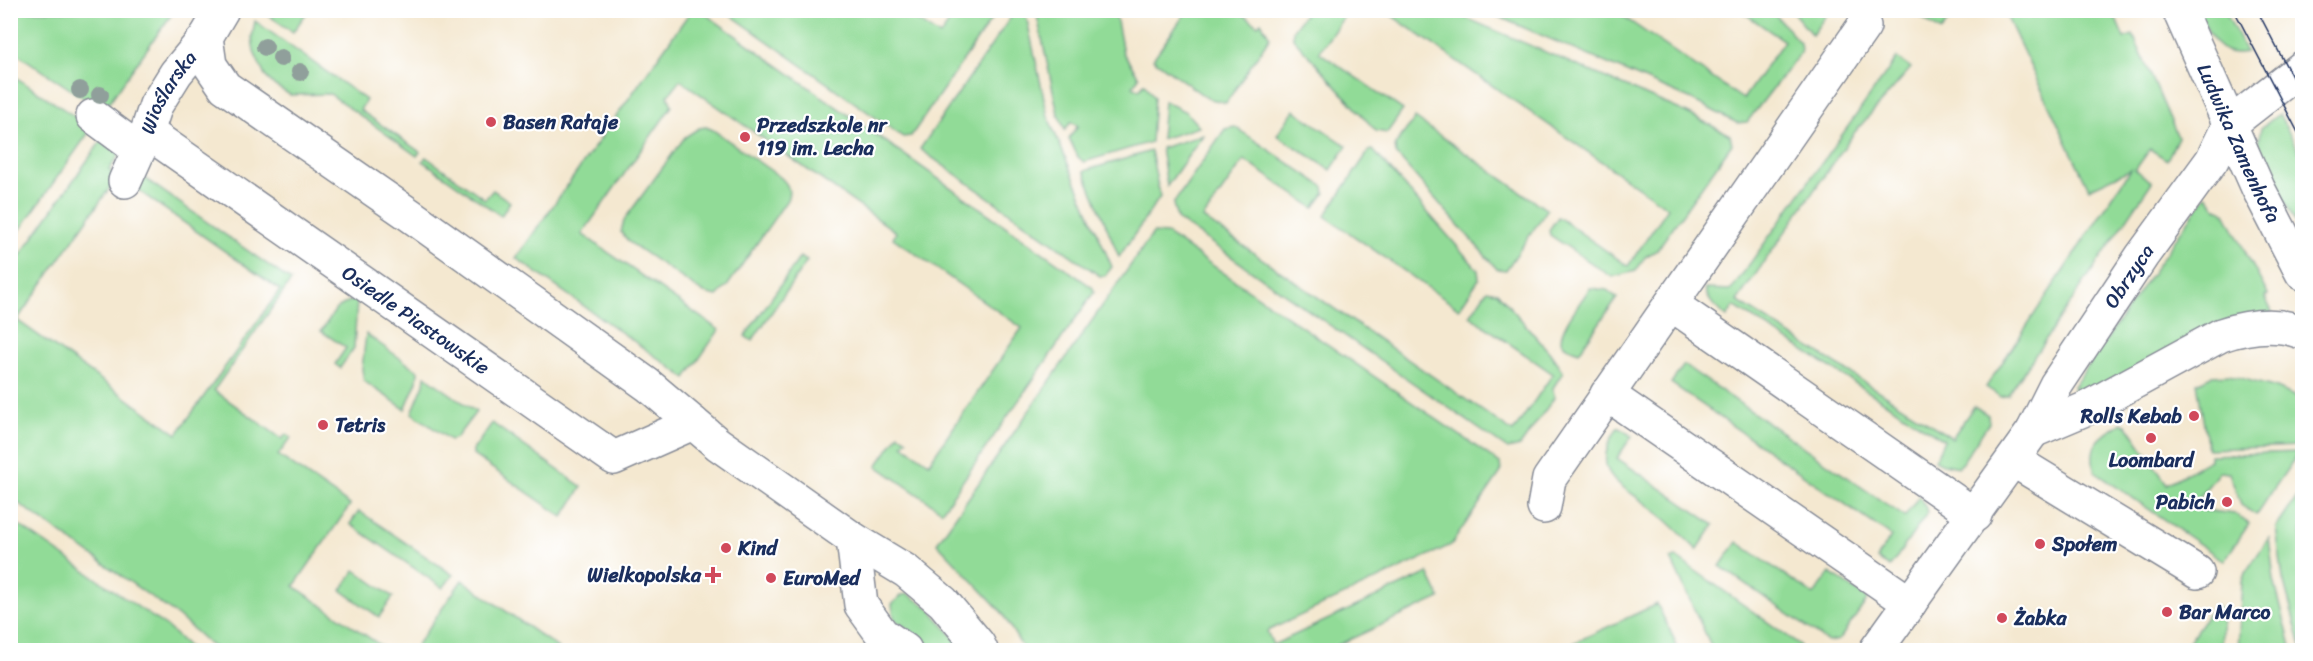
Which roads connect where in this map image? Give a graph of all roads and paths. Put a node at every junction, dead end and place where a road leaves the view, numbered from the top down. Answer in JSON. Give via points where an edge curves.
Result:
{"nodes":[{"id":1,"x":2179,"y":10,"type":"edge"},
{"id":2,"x":214,"y":24,"type":"edge"},
{"id":3,"x":1864,"y":26,"type":"dead end"},
{"id":4,"x":2302,"y":68,"type":"edge"},
{"id":5,"x":93,"y":116,"type":"dead end"},
{"id":6,"x":2229,"y":125,"type":"junction"},
{"id":7,"x":143,"y":141,"type":"junction"},
{"id":8,"x":125,"y":181,"type":"dead end"},
{"id":9,"x":2302,"y":273,"type":"edge"},
{"id":10,"x":1671,"y":303,"type":"junction"},
{"id":11,"x":2302,"y":332,"type":"edge"},
{"id":12,"x":1608,"y":394,"type":"junction"},
{"id":13,"x":693,"y":423,"type":"junction"},
{"id":14,"x":2033,"y":431,"type":"junction"},
{"id":15,"x":2013,"y":460,"type":"junction"},
{"id":16,"x":1544,"y":507,"type":"dead end"},
{"id":17,"x":1975,"y":515,"type":"junction"},
{"id":18,"x":853,"y":539,"type":"junction"},
{"id":19,"x":2197,"y":572,"type":"dead end"},
{"id":20,"x":1910,"y":603,"type":"junction"},
{"id":21,"x":905,"y":651,"type":"edge"},
{"id":22,"x":981,"y":651,"type":"edge"},
{"id":23,"x":1876,"y":651,"type":"edge"}],
"edges":[{"from":1,"to":6,"type":"street","name":"Ludwika Zamenhofa"},
{"from":2,"to":7,"type":"street","name":"Wioślarska","via":[[156,105]]},
{"from":2,"to":13,"type":"street","via":[[210,65],[225,87],[648,385]]},
{"from":3,"to":10,"type":"street"},
{"from":4,"to":6,"type":"street"},
{"from":5,"to":7,"type":"street"},
{"from":6,"to":9,"type":"street","name":"Ludwika Zamenhofa"},
{"from":6,"to":14,"type":"street","name":"Obrzyca","via":[[2211,160],[2056,385]]},
{"from":7,"to":8,"type":"street","name":"Wioślarska"},
{"from":7,"to":13,"type":"street","name":"Osiedle Piastowskie","via":[[614,458]]},
{"from":10,"to":12,"type":"street"},
{"from":10,"to":17,"type":"street"},
{"from":11,"to":14,"type":"street","via":[[2266,326],[2227,333],[2085,410]]},
{"from":12,"to":16,"type":"street","via":[[1549,479]]},
{"from":12,"to":20,"type":"street"},
{"from":13,"to":18,"type":"street"},
{"from":14,"to":15,"type":"street","name":"Obrzyca"},
{"from":15,"to":17,"type":"street","name":"Obrzyca"},
{"from":15,"to":19,"type":"street"},
{"from":17,"to":20,"type":"street","name":"Obrzyca"},
{"from":18,"to":21,"type":"street","via":[[861,605],[882,634]]},
{"from":18,"to":22,"type":"street","via":[[906,571],[943,602]]},
{"from":20,"to":23,"type":"street","name":"Obrzyca"}]}
